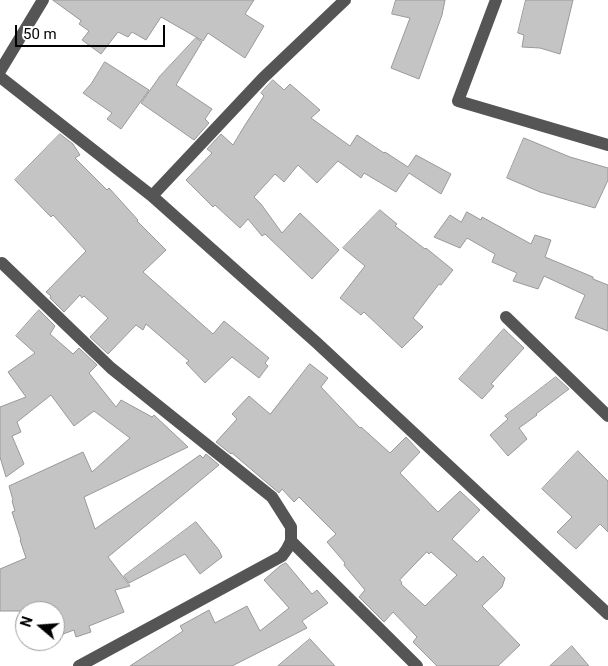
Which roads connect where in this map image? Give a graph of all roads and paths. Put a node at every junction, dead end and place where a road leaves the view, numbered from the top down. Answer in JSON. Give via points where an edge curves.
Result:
{"nodes":[{"id":1,"x":43,"y":0,"type":"edge"},
{"id":2,"x":344,"y":0,"type":"edge"},
{"id":3,"x":496,"y":0,"type":"edge"},
{"id":4,"x":0,"y":71,"type":"edge"},
{"id":5,"x":0,"y":77,"type":"edge"},
{"id":6,"x":608,"y":145,"type":"edge"},
{"id":7,"x":152,"y":196,"type":"junction"},
{"id":8,"x":2,"y":263,"type":"dead end"},
{"id":9,"x":506,"y":316,"type":"dead end"},
{"id":10,"x":608,"y":416,"type":"edge"},
{"id":11,"x":291,"y":541,"type":"junction"},
{"id":12,"x":608,"y":614,"type":"edge"},
{"id":13,"x":79,"y":666,"type":"edge"},
{"id":14,"x":417,"y":666,"type":"edge"}],
"edges":[{"from":1,"to":4,"type":"street"},
{"from":2,"to":7,"type":"street","via":[[263,78]]},
{"from":3,"to":6,"type":"street","via":[[458,101]]},
{"from":5,"to":7,"type":"street"},
{"from":7,"to":12,"type":"street","via":[[317,343]]},
{"from":8,"to":11,"type":"street","via":[[111,368],[272,497],[291,526]]},
{"from":9,"to":10,"type":"street"},
{"from":11,"to":13,"type":"street","via":[[282,556]]},
{"from":11,"to":14,"type":"street"}]}
